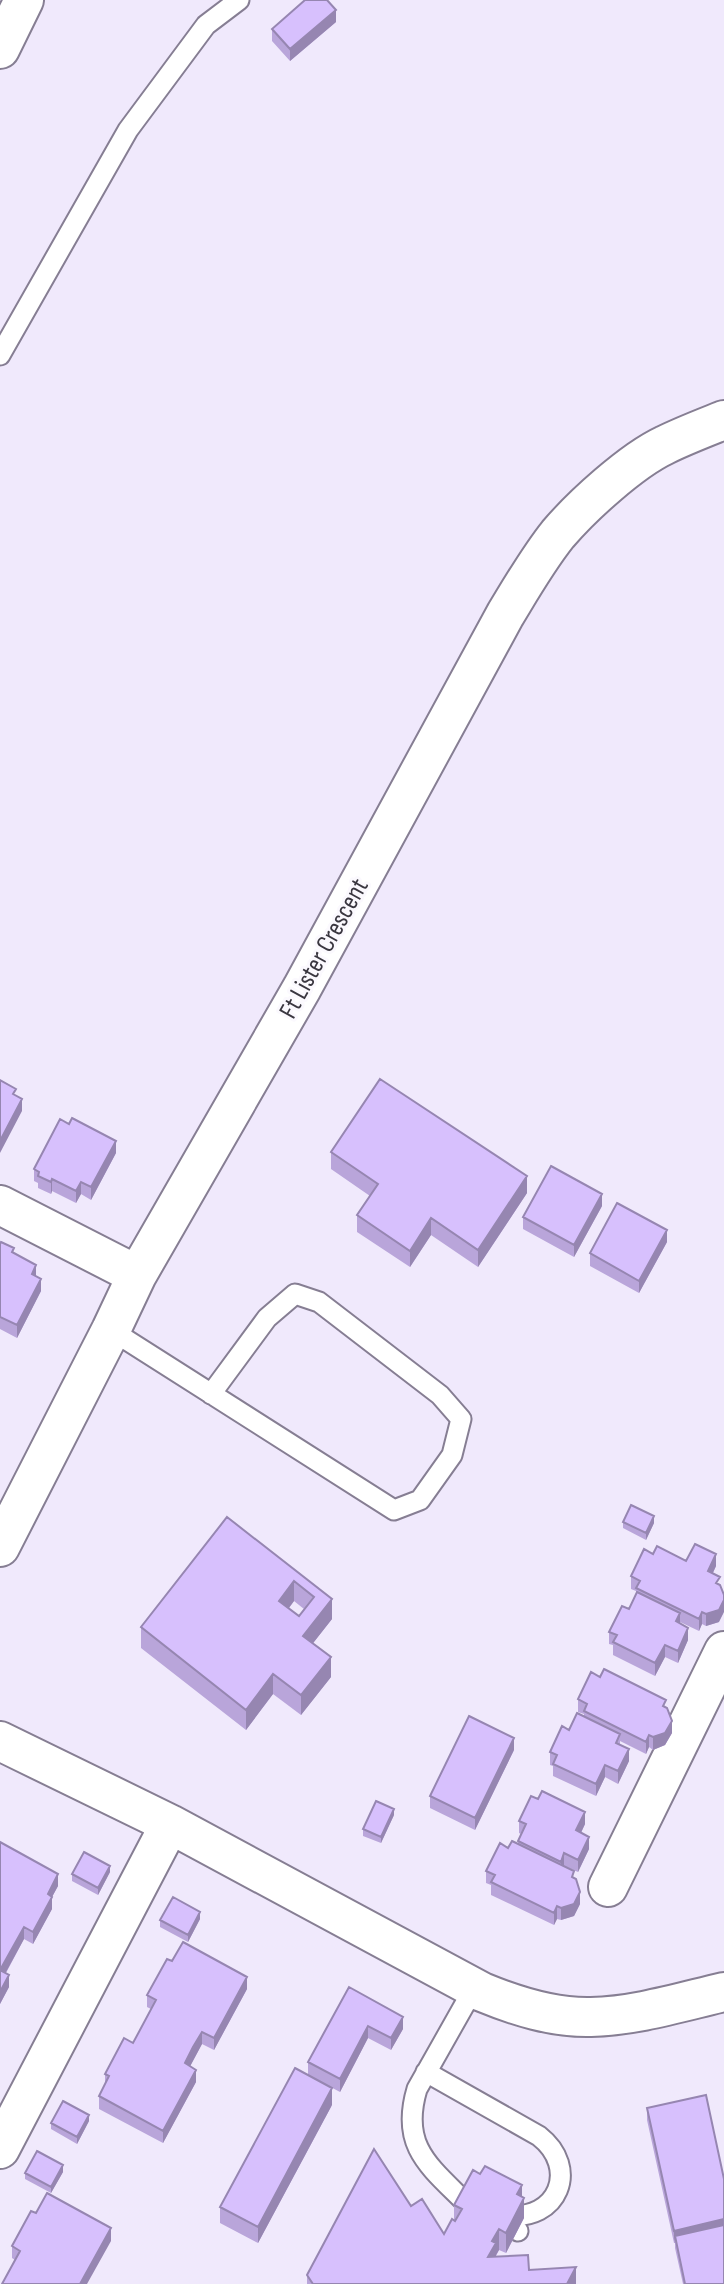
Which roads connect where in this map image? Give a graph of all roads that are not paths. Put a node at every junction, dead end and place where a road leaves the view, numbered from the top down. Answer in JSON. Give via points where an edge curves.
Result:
{"nodes":[{"id":1,"x":24,"y":0,"type":"edge"},
{"id":2,"x":239,"y":0,"type":"edge"},
{"id":3,"x":0,"y":49,"type":"edge"},
{"id":4,"x":0,"y":355,"type":"edge"},
{"id":5,"x":724,"y":421,"type":"edge"},
{"id":6,"x":0,"y":1205,"type":"edge"},
{"id":7,"x":136,"y":1275,"type":"junction"},
{"id":8,"x":111,"y":1330,"type":"junction"},
{"id":9,"x":211,"y":1394,"type":"junction"},
{"id":10,"x":0,"y":1547,"type":"edge"},
{"id":11,"x":724,"y":1651,"type":"edge"},
{"id":12,"x":0,"y":1741,"type":"edge"},
{"id":13,"x":170,"y":1824,"type":"junction"},
{"id":14,"x":608,"y":1887,"type":"dead end"},
{"id":15,"x":474,"y":1988,"type":"junction"},
{"id":16,"x":724,"y":1992,"type":"edge"},
{"id":17,"x":426,"y":2072,"type":"junction"},
{"id":18,"x":0,"y":2149,"type":"edge"},
{"id":19,"x":466,"y":2203,"type":"edge"},
{"id":20,"x":518,"y":2231,"type":"edge"}],
"edges":[{"from":1,"to":3,"type":"main road"},
{"from":2,"to":4,"type":"lane","via":[[206,25],[128,130]]},
{"from":5,"to":7,"type":"main road","name":"Ft Lister Crescent","via":[[662,446],[614,480],[575,516],[535,566],[302,988]]},
{"from":6,"to":7,"type":"main road"},
{"from":7,"to":8,"type":"main road","name":"Ft Lister Crescent"},
{"from":8,"to":9,"type":"lane"},
{"from":8,"to":10,"type":"main road","name":"Ft Lister Crescent"},
{"from":9,"to":9,"type":"lane","via":[[394,1510],[420,1500],[452,1455],[461,1419],[440,1395],[319,1301],[295,1294],[267,1318]]},
{"from":11,"to":14,"type":"main road"},
{"from":12,"to":13,"type":"main road"},
{"from":13,"to":15,"type":"main road"},
{"from":13,"to":18,"type":"main road"},
{"from":15,"to":16,"type":"main road","via":[[515,2005],[591,2017]]},
{"from":15,"to":17,"type":"lane"},
{"from":17,"to":19,"type":"lane","via":[[412,2106],[415,2143],[435,2174]]},
{"from":17,"to":20,"type":"lane","via":[[539,2136],[554,2151],[561,2170],[557,2190],[537,2212],[506,2215]]}]}
